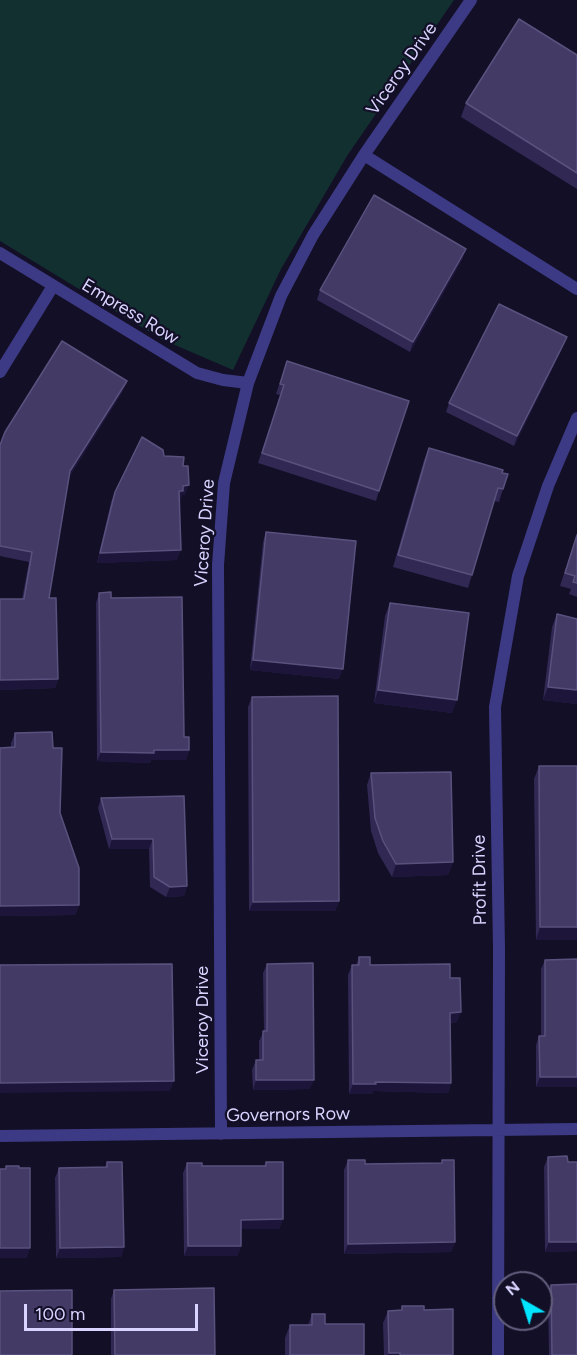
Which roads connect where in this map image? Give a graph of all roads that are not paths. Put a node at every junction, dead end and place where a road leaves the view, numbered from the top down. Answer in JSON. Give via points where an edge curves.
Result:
{"nodes":[{"id":1,"x":471,"y":0,"type":"edge"},
{"id":2,"x":364,"y":156,"type":"junction"},
{"id":3,"x":0,"y":254,"type":"edge"},
{"id":4,"x":53,"y":286,"type":"junction"},
{"id":5,"x":577,"y":289,"type":"edge"},
{"id":6,"x":0,"y":372,"type":"edge"},
{"id":7,"x":248,"y":383,"type":"junction"},
{"id":8,"x":577,"y":418,"type":"edge"},
{"id":9,"x":498,"y":1130,"type":"junction"},
{"id":10,"x":577,"y":1130,"type":"edge"},
{"id":11,"x":221,"y":1134,"type":"junction"},
{"id":12,"x":0,"y":1136,"type":"edge"},
{"id":13,"x":498,"y":1355,"type":"edge"}],
"edges":[{"from":1,"to":2,"type":"street","name":"Viceroy Drive"},
{"from":2,"to":5,"type":"street"},
{"from":2,"to":7,"type":"street","name":"Viceroy Drive","via":[[313,235],[281,297]]},
{"from":3,"to":4,"type":"street","name":"Empress Row"},
{"from":4,"to":6,"type":"street"},
{"from":4,"to":7,"type":"street","name":"Empress Row","via":[[197,373]]},
{"from":7,"to":11,"type":"street","name":"Viceroy Drive","via":[[224,483],[218,565]]},
{"from":8,"to":9,"type":"street","name":"Profit Drive","via":[[552,476],[518,576],[495,707]]},
{"from":9,"to":10,"type":"street","name":"Governors Row"},
{"from":9,"to":11,"type":"street","name":"Governors Row"},
{"from":9,"to":13,"type":"street","name":"Profit Drive"},
{"from":11,"to":12,"type":"street","name":"Governors Row"}]}
